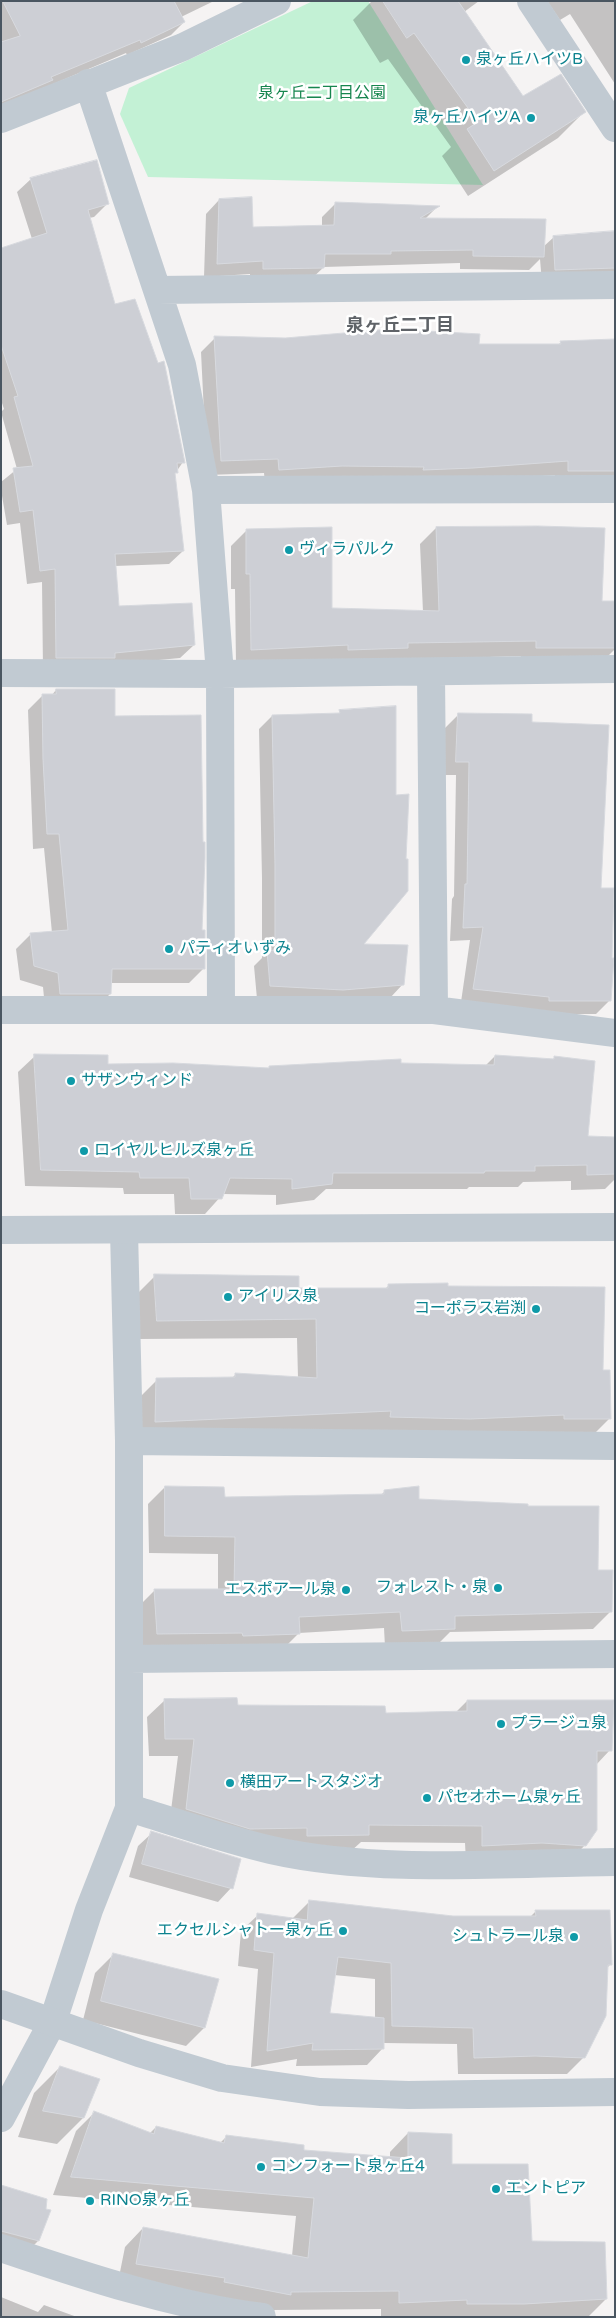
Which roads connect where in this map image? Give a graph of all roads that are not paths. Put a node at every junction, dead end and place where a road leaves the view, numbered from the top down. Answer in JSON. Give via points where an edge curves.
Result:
{"nodes":[{"id":1,"x":277,"y":1,"type":"edge"},
{"id":2,"x":530,"y":1,"type":"edge"},
{"id":3,"x":88,"y":83,"type":"junction"},
{"id":4,"x":1,"y":119,"type":"edge"},
{"id":5,"x":615,"y":128,"type":"edge"},
{"id":6,"x":615,"y":285,"type":"edge"},
{"id":7,"x":158,"y":290,"type":"junction"},
{"id":8,"x":615,"y":489,"type":"edge"},
{"id":9,"x":206,"y":490,"type":"junction"},
{"id":10,"x":615,"y":669,"type":"edge"},
{"id":11,"x":1,"y":673,"type":"edge"},
{"id":12,"x":431,"y":673,"type":"junction"},
{"id":13,"x":220,"y":674,"type":"junction"},
{"id":14,"x":1,"y":1010,"type":"edge"},
{"id":15,"x":220,"y":1010,"type":"junction"},
{"id":16,"x":434,"y":1010,"type":"junction"},
{"id":17,"x":615,"y":1033,"type":"edge"},
{"id":18,"x":615,"y":1227,"type":"edge"},
{"id":19,"x":1,"y":1230,"type":"edge"},
{"id":20,"x":124,"y":1230,"type":"junction"},
{"id":21,"x":129,"y":1442,"type":"junction"},
{"id":22,"x":615,"y":1446,"type":"edge"},
{"id":23,"x":615,"y":1654,"type":"edge"},
{"id":24,"x":129,"y":1659,"type":"junction"},
{"id":25,"x":130,"y":1808,"type":"junction"},
{"id":26,"x":615,"y":1862,"type":"edge"},
{"id":27,"x":1,"y":2004,"type":"edge"},
{"id":28,"x":52,"y":2021,"type":"junction"},
{"id":29,"x":615,"y":2092,"type":"edge"},
{"id":30,"x":1,"y":2118,"type":"edge"},
{"id":31,"x":1,"y":2248,"type":"edge"},
{"id":32,"x":262,"y":2317,"type":"edge"}],
"edges":[{"from":1,"to":3,"type":"street","via":[[183,46]]},
{"from":2,"to":5,"type":"street"},
{"from":3,"to":4,"type":"street"},
{"from":3,"to":7,"type":"street"},
{"from":6,"to":7,"type":"street"},
{"from":7,"to":9,"type":"street","via":[[182,365]]},
{"from":8,"to":9,"type":"street"},
{"from":9,"to":13,"type":"street"},
{"from":10,"to":12,"type":"street"},
{"from":11,"to":13,"type":"street"},
{"from":12,"to":13,"type":"street"},
{"from":12,"to":16,"type":"street"},
{"from":13,"to":15,"type":"street"},
{"from":14,"to":15,"type":"street"},
{"from":15,"to":16,"type":"street"},
{"from":16,"to":17,"type":"street"},
{"from":18,"to":20,"type":"street"},
{"from":19,"to":20,"type":"street"},
{"from":20,"to":21,"type":"street"},
{"from":21,"to":22,"type":"street"},
{"from":21,"to":24,"type":"street"},
{"from":23,"to":24,"type":"street"},
{"from":24,"to":25,"type":"street"},
{"from":25,"to":26,"type":"street","via":[[272,1850],[352,1862]]},
{"from":25,"to":28,"type":"street","via":[[89,1910]]},
{"from":27,"to":28,"type":"street"},
{"from":28,"to":29,"type":"street","via":[[139,2053],[222,2078],[320,2092],[408,2095]]},
{"from":28,"to":30,"type":"street"},
{"from":31,"to":32,"type":"street","via":[[180,2303]]}]}
